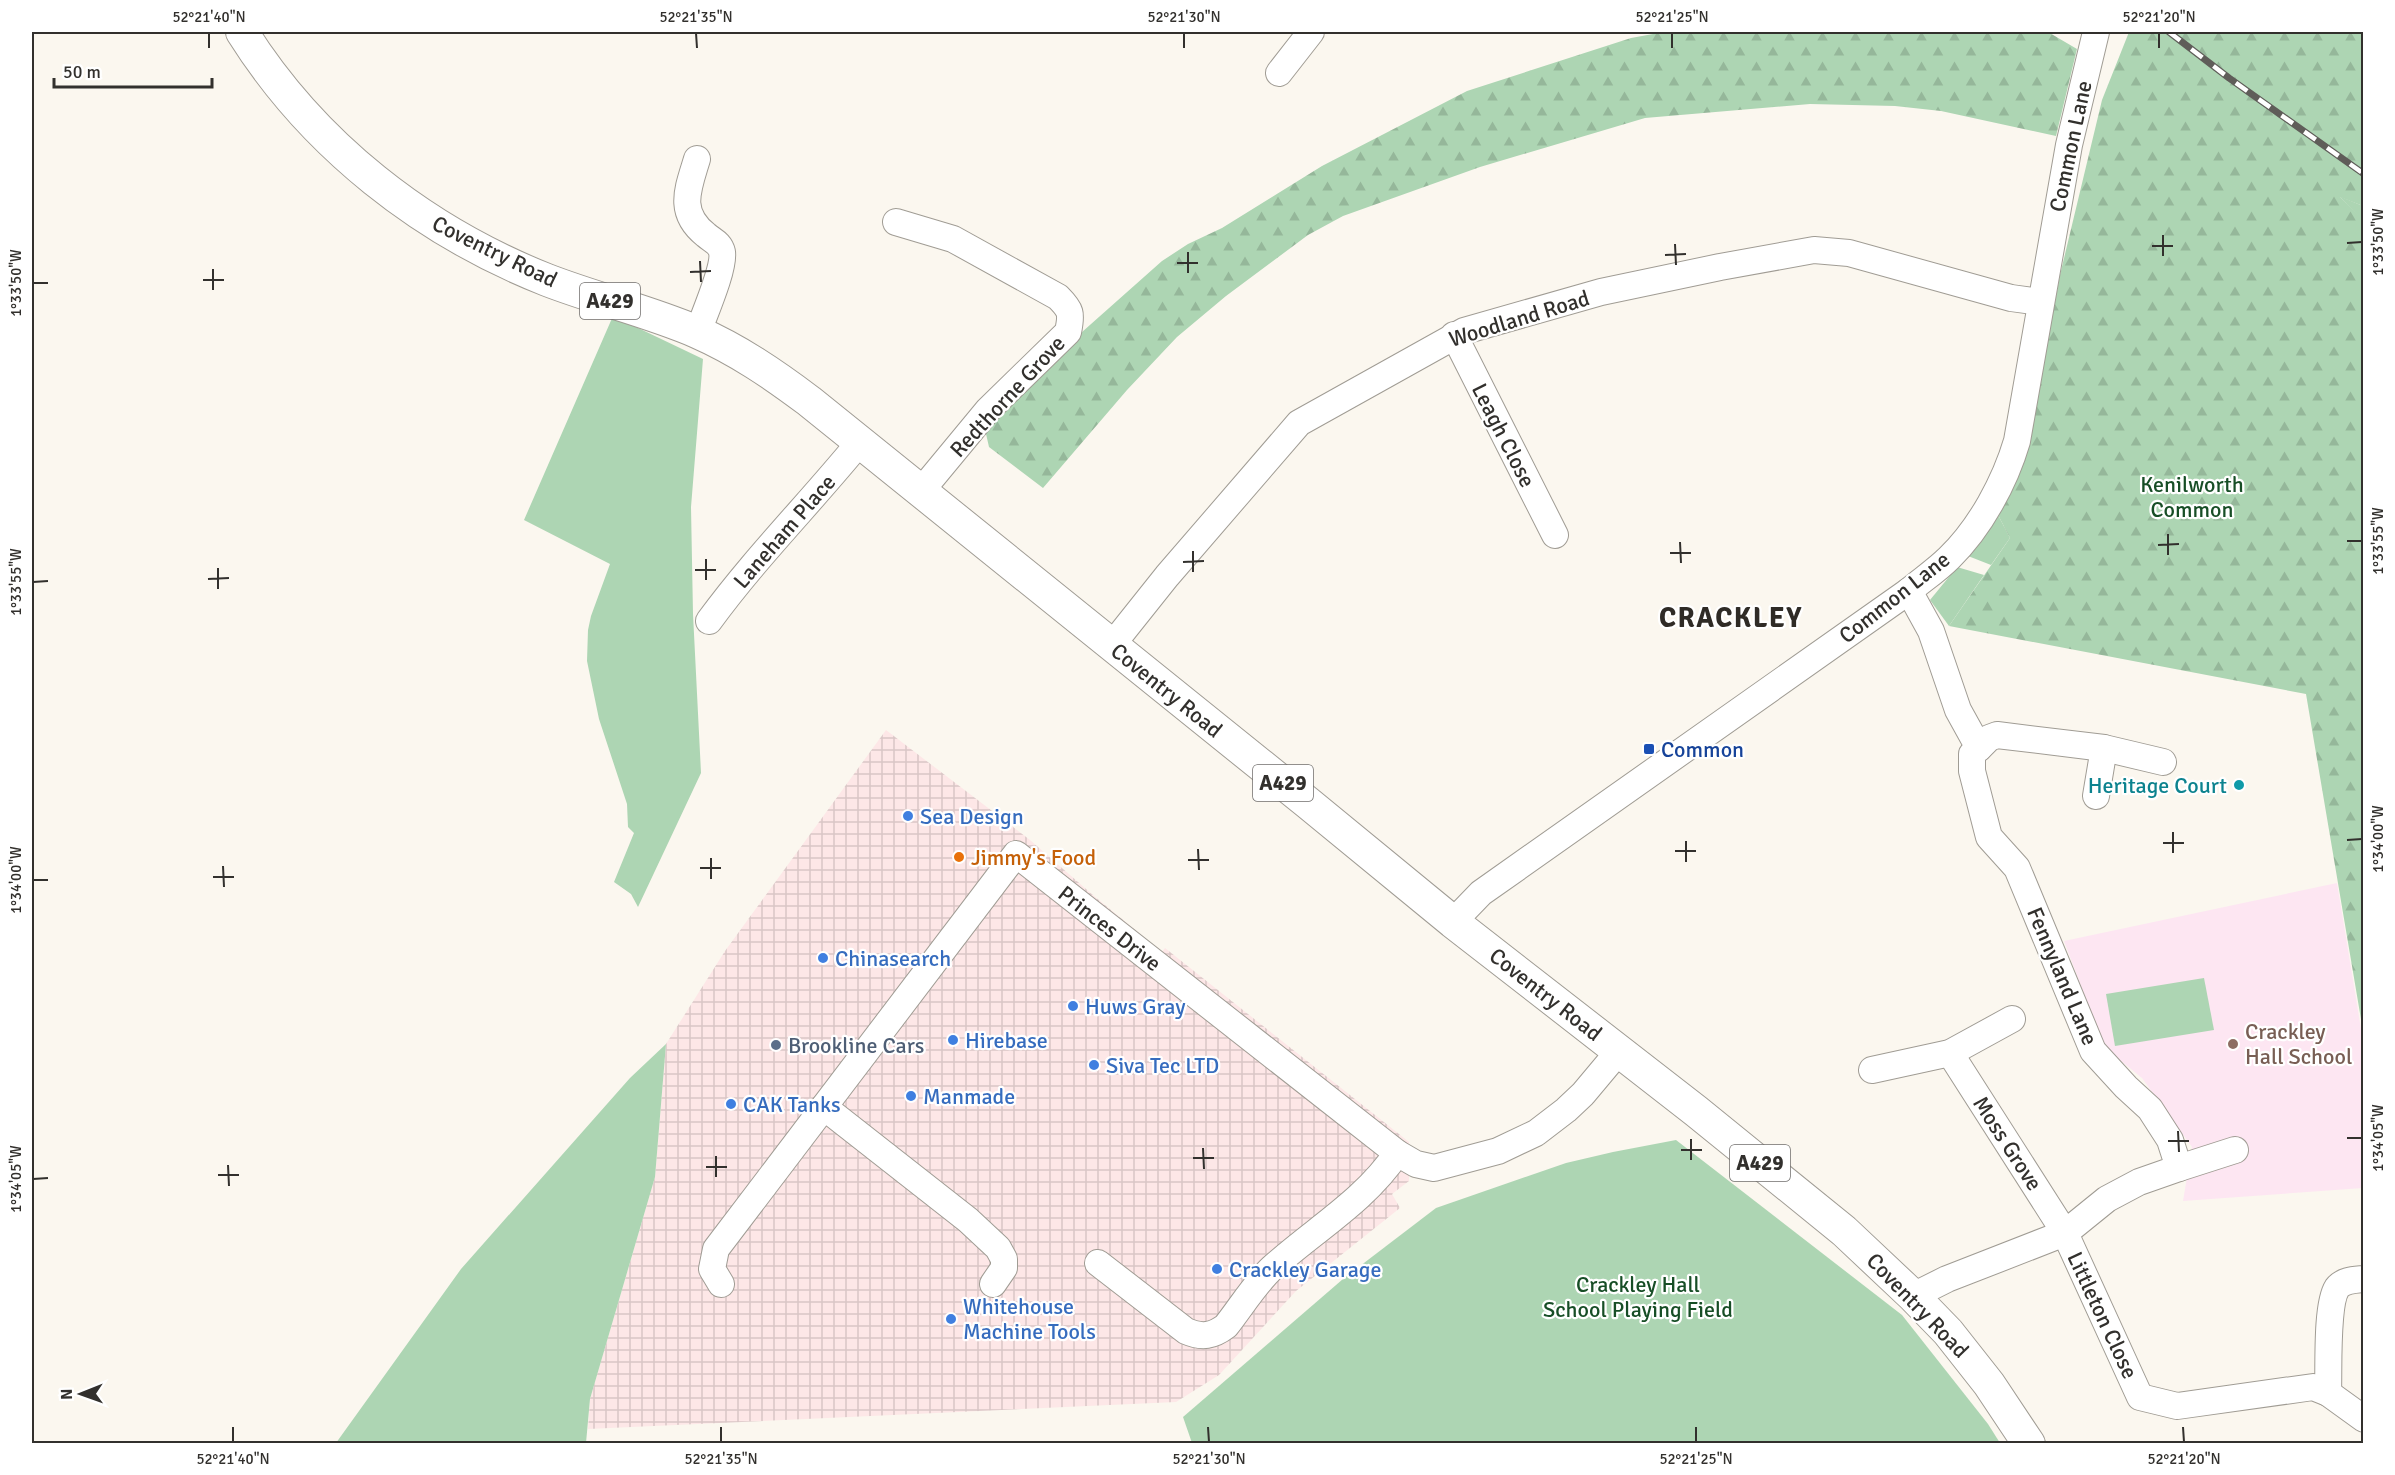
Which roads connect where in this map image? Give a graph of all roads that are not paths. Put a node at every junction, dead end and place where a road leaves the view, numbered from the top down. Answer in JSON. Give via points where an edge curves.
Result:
{"nodes":[{"id":1,"x":242,"y":32,"type":"edge"},
{"id":2,"x":1311,"y":32,"type":"edge"},
{"id":3,"x":2094,"y":37,"type":"edge"},
{"id":4,"x":1279,"y":73,"type":"dead end"},
{"id":5,"x":697,"y":159,"type":"dead end"},
{"id":6,"x":896,"y":222,"type":"dead end"},
{"id":7,"x":2040,"y":302,"type":"junction"},
{"id":8,"x":698,"y":332,"type":"junction"},
{"id":9,"x":1454,"y":335,"type":"junction"},
{"id":10,"x":860,"y":442,"type":"junction"},
{"id":11,"x":921,"y":491,"type":"junction"},
{"id":12,"x":1555,"y":535,"type":"dead end"},
{"id":13,"x":1909,"y":591,"type":"junction"},
{"id":14,"x":709,"y":621,"type":"dead end"},
{"id":15,"x":1112,"y":645,"type":"junction"},
{"id":16,"x":1979,"y":748,"type":"junction"},
{"id":17,"x":2104,"y":748,"type":"junction"},
{"id":18,"x":2163,"y":762,"type":"dead end"},
{"id":19,"x":2096,"y":796,"type":"dead end"},
{"id":20,"x":1453,"y":922,"type":"junction"},
{"id":21,"x":2012,"y":1019,"type":"dead end"},
{"id":22,"x":1619,"y":1051,"type":"junction"},
{"id":23,"x":1950,"y":1053,"type":"junction"},
{"id":24,"x":1872,"y":1070,"type":"dead end"},
{"id":25,"x":824,"y":1107,"type":"junction"},
{"id":26,"x":2235,"y":1150,"type":"dead end"},
{"id":27,"x":1397,"y":1153,"type":"junction"},
{"id":28,"x":2179,"y":1168,"type":"junction"},
{"id":29,"x":2065,"y":1233,"type":"junction"},
{"id":30,"x":1098,"y":1263,"type":"dead end"},
{"id":31,"x":2364,"y":1279,"type":"edge"},
{"id":32,"x":721,"y":1284,"type":"dead end"},
{"id":33,"x":993,"y":1284,"type":"dead end"},
{"id":34,"x":1914,"y":1296,"type":"junction"},
{"id":35,"x":2328,"y":1393,"type":"junction"},
{"id":36,"x":2364,"y":1419,"type":"edge"},
{"id":37,"x":2030,"y":1443,"type":"edge"}],
"edges":[{"from":1,"to":8,"type":"main road","name":"Coventry Road","number":"A429","via":[[305,116],[355,163],[412,208],[526,271]]},
{"from":2,"to":4,"type":"street"},
{"from":3,"to":7,"type":"street","name":"Common Lane"},
{"from":5,"to":8,"type":"street","via":[[686,206],[696,224],[721,249],[723,263]]},
{"from":6,"to":11,"type":"street","name":"Redthorne Grove","via":[[953,239],[1058,297],[1070,308],[1068,332],[988,410]]},
{"from":7,"to":9,"type":"street","name":"Woodland Road","via":[[2011,298],[1849,253],[1814,250],[1601,292]]},
{"from":7,"to":13,"type":"street","name":"Common Lane","via":[[2017,441],[2004,480],[1949,558]]},
{"from":8,"to":10,"type":"main road","name":"Coventry Road","number":"A429","via":[[774,375]]},
{"from":9,"to":12,"type":"street","name":"Leagh Close"},
{"from":9,"to":15,"type":"street","name":"Woodland Road","via":[[1299,423]]},
{"from":10,"to":11,"type":"main road","name":"Coventry Road","number":"A429"},
{"from":10,"to":14,"type":"street","name":"Laneham Place"},
{"from":11,"to":15,"type":"main road","name":"Coventry Road","number":"A429"},
{"from":13,"to":16,"type":"street","via":[[1931,631],[1958,710]]},
{"from":13,"to":20,"type":"street","name":"Common Lane","via":[[1481,893]]},
{"from":15,"to":20,"type":"main road","name":"Coventry Road","number":"A429"},
{"from":16,"to":17,"type":"street","via":[[1997,735]]},
{"from":16,"to":28,"type":"street","name":"Fennyland Lane","via":[[1972,754],[1972,771],[1989,837],[2017,868],[2093,1051],[2150,1108],[2170,1140]]},
{"from":17,"to":18,"type":"street"},
{"from":17,"to":19,"type":"street"},
{"from":20,"to":22,"type":"main road","name":"Coventry Road","number":"A429"},
{"from":21,"to":23,"type":"street"},
{"from":22,"to":27,"type":"street","name":"Princes Drive","via":[[1566,1110],[1536,1133],[1498,1151],[1434,1168],[1416,1164]]},
{"from":22,"to":34,"type":"main road","name":"Coventry Road","number":"A429","via":[[1835,1224]]},
{"from":23,"to":24,"type":"street"},
{"from":23,"to":29,"type":"street","name":"Moss Grove"},
{"from":25,"to":27,"type":"street","name":"Princes Drive","via":[[1016,854]]},
{"from":25,"to":32,"type":"street","name":"Princes Drive","via":[[716,1249],[712,1269]]},
{"from":25,"to":33,"type":"street","via":[[998,1248],[1004,1268]]},
{"from":26,"to":28,"type":"street"},
{"from":27,"to":30,"type":"street","via":[[1361,1195],[1269,1270],[1218,1333],[1206,1336],[1186,1331]]},
{"from":28,"to":29,"type":"street","via":[[2107,1199]]},
{"from":29,"to":34,"type":"street","name":"Littleton Close"},
{"from":29,"to":35,"type":"street","name":"Littleton Close","via":[[2140,1397],[2177,1406],[2313,1387]]},
{"from":31,"to":35,"type":"street","via":[[2346,1281],[2338,1287],[2331,1303]]},
{"from":34,"to":37,"type":"main road","name":"Coventry Road","number":"A429","via":[[1948,1332]]},
{"from":35,"to":36,"type":"street","name":"Littleton Close"}]}
